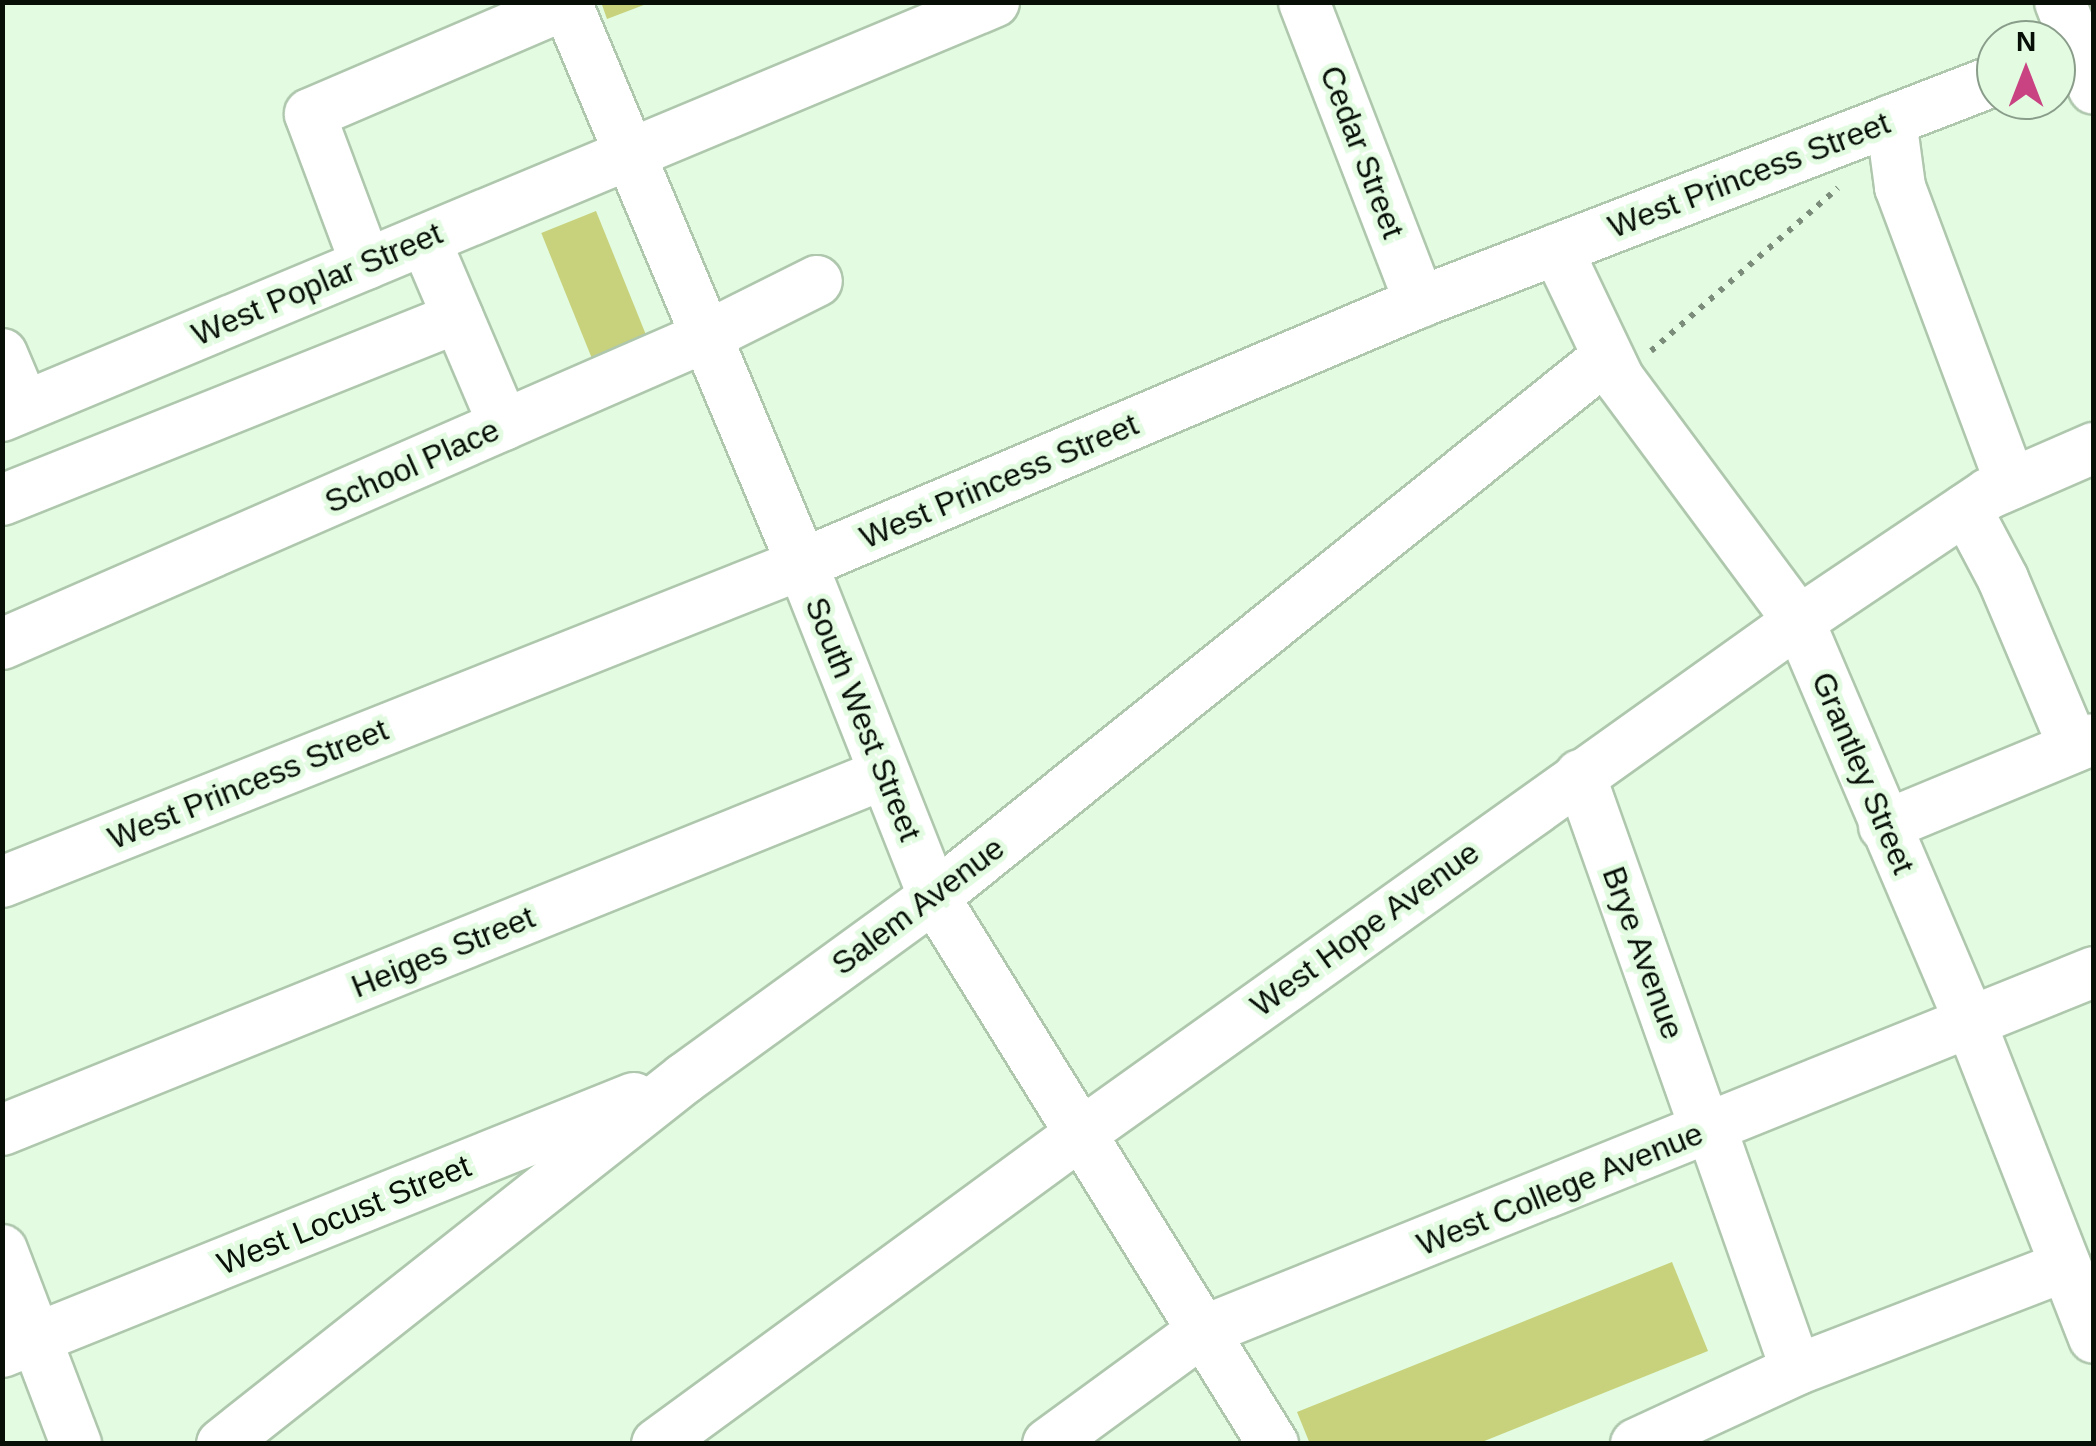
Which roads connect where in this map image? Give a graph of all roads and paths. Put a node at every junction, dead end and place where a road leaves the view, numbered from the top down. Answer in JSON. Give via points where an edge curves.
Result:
{"nodes":[{"id":1,"x":994,"y":2,"type":"edge"},
{"id":2,"x":1304,"y":2,"type":"edge"},
{"id":3,"x":2060,"y":2,"type":"edge"},
{"id":4,"x":566,"y":3,"type":"edge"},
{"id":5,"x":2080,"y":60,"type":"edge"},
{"id":6,"x":1976,"y":90,"type":"edge"},
{"id":7,"x":1892,"y":130,"type":"junction"},
{"id":8,"x":630,"y":151,"type":"junction"},
{"id":9,"x":425,"y":240,"type":"junction"},
{"id":10,"x":1557,"y":250,"type":"junction"},
{"id":11,"x":366,"y":264,"type":"junction"},
{"id":12,"x":818,"y":280,"type":"dead end"},
{"id":13,"x":1420,"y":302,"type":"junction"},
{"id":14,"x":458,"y":318,"type":"junction"},
{"id":15,"x":706,"y":337,"type":"junction"},
{"id":16,"x":154,"y":352,"type":"junction"},
{"id":17,"x":2,"y":354,"type":"edge"},
{"id":18,"x":1612,"y":369,"type":"junction"},
{"id":19,"x":13,"y":411,"type":"edge"},
{"id":20,"x":187,"y":426,"type":"junction"},
{"id":21,"x":504,"y":426,"type":"junction"},
{"id":22,"x":2094,"y":448,"type":"edge"},
{"id":23,"x":2012,"y":484,"type":"junction"},
{"id":24,"x":2,"y":500,"type":"edge"},
{"id":25,"x":1966,"y":509,"type":"junction"},
{"id":26,"x":802,"y":564,"type":"junction"},
{"id":27,"x":1799,"y":621,"type":"junction"},
{"id":28,"x":2,"y":644,"type":"edge"},
{"id":29,"x":2084,"y":743,"type":"edge"},
{"id":30,"x":884,"y":774,"type":"junction"},
{"id":31,"x":1580,"y":775,"type":"junction"},
{"id":32,"x":1884,"y":826,"type":"junction"},
{"id":33,"x":2,"y":882,"type":"edge"},
{"id":34,"x":934,"y":898,"type":"junction"},
{"id":35,"x":2094,"y":972,"type":"edge"},
{"id":36,"x":1971,"y":1024,"type":"junction"},
{"id":37,"x":685,"y":1078,"type":"junction"},
{"id":38,"x":1708,"y":1129,"type":"junction"},
{"id":39,"x":2,"y":1130,"type":"edge"},
{"id":40,"x":1080,"y":1134,"type":"junction"},
{"id":41,"x":2,"y":1250,"type":"edge"},
{"id":42,"x":2066,"y":1266,"type":"junction"},
{"id":43,"x":1200,"y":1332,"type":"junction"},
{"id":44,"x":2094,"y":1338,"type":"edge"},
{"id":45,"x":20,"y":1344,"type":"edge"},
{"id":46,"x":1796,"y":1370,"type":"junction"},
{"id":47,"x":76,"y":1444,"type":"edge"},
{"id":48,"x":222,"y":1444,"type":"edge"},
{"id":49,"x":658,"y":1444,"type":"edge"},
{"id":50,"x":1048,"y":1444,"type":"edge"},
{"id":51,"x":1273,"y":1444,"type":"edge"},
{"id":52,"x":1636,"y":1444,"type":"edge"}],
"edges":[{"from":1,"to":8,"type":"street","name":"West Poplar Street"},
{"from":2,"to":13,"type":"street","name":"Cedar Street"},
{"from":3,"to":5,"type":"street"},
{"from":4,"to":8,"type":"street","name":"South West Street"},
{"from":4,"to":11,"type":"street","via":[[310,114]]},
{"from":6,"to":7,"type":"street","name":"West Princess Street"},
{"from":7,"to":10,"type":"street","name":"West Princess Street"},
{"from":7,"to":18,"type":"path"},
{"from":7,"to":23,"type":"street","via":[[1900,187]]},
{"from":8,"to":9,"type":"street","name":"West Poplar Street"},
{"from":8,"to":15,"type":"street","name":"South West Street"},
{"from":9,"to":11,"type":"street","name":"West Poplar Street"},
{"from":9,"to":14,"type":"street"},
{"from":10,"to":13,"type":"street","name":"West Princess Street"},
{"from":10,"to":18,"type":"street","name":"Grantley Street"},
{"from":11,"to":16,"type":"street","name":"West Poplar Street"},
{"from":12,"to":15,"type":"street","name":"School Place"},
{"from":13,"to":26,"type":"street","name":"West Princess Street"},
{"from":14,"to":20,"type":"street"},
{"from":14,"to":21,"type":"street"},
{"from":15,"to":21,"type":"street","name":"School Place"},
{"from":15,"to":26,"type":"street","name":"South West Street"},
{"from":16,"to":19,"type":"street","name":"West Poplar Street"},
{"from":16,"to":20,"type":"street"},
{"from":17,"to":19,"type":"street"},
{"from":18,"to":27,"type":"street","name":"Grantley Street"},
{"from":18,"to":34,"type":"street","name":"Salem Avenue"},
{"from":20,"to":24,"type":"street"},
{"from":21,"to":28,"type":"street","name":"School Place"},
{"from":22,"to":23,"type":"street","name":"West Hope Avenue"},
{"from":23,"to":25,"type":"street","name":"West Hope Avenue"},
{"from":25,"to":27,"type":"street","name":"West Hope Avenue"},
{"from":25,"to":29,"type":"street"},
{"from":26,"to":30,"type":"street","name":"South West Street"},
{"from":26,"to":33,"type":"street","name":"West Princess Street"},
{"from":27,"to":31,"type":"street","name":"West Hope Avenue"},
{"from":27,"to":32,"type":"street","name":"Grantley Street"},
{"from":29,"to":32,"type":"street"},
{"from":30,"to":34,"type":"street","name":"South West Street"},
{"from":30,"to":39,"type":"street","name":"Heiges Street"},
{"from":31,"to":38,"type":"street","name":"Brye Avenue"},
{"from":31,"to":40,"type":"street","name":"West Hope Avenue"},
{"from":32,"to":36,"type":"street","name":"Grantley Street"},
{"from":34,"to":37,"type":"street","name":"Salem Avenue"},
{"from":34,"to":40,"type":"street","name":"South West Street"},
{"from":35,"to":36,"type":"street","name":"West College Avenue"},
{"from":36,"to":38,"type":"street","name":"West College Avenue"},
{"from":36,"to":42,"type":"street","name":"Grantley Street"},
{"from":37,"to":45,"type":"street","name":"West Locust Street"},
{"from":37,"to":48,"type":"street","name":"Salem Avenue"},
{"from":38,"to":43,"type":"street","name":"West College Avenue"},
{"from":38,"to":46,"type":"street","name":"Brye Avenue"},
{"from":40,"to":43,"type":"street","name":"South West Street"},
{"from":40,"to":49,"type":"street","name":"West Hope Avenue"},
{"from":41,"to":45,"type":"street"},
{"from":42,"to":44,"type":"street","name":"Grantley Street"},
{"from":42,"to":46,"type":"street"},
{"from":43,"to":50,"type":"street","name":"West College Avenue"},
{"from":43,"to":51,"type":"street","name":"South West Street"},
{"from":45,"to":47,"type":"street"},
{"from":46,"to":52,"type":"street"}]}
